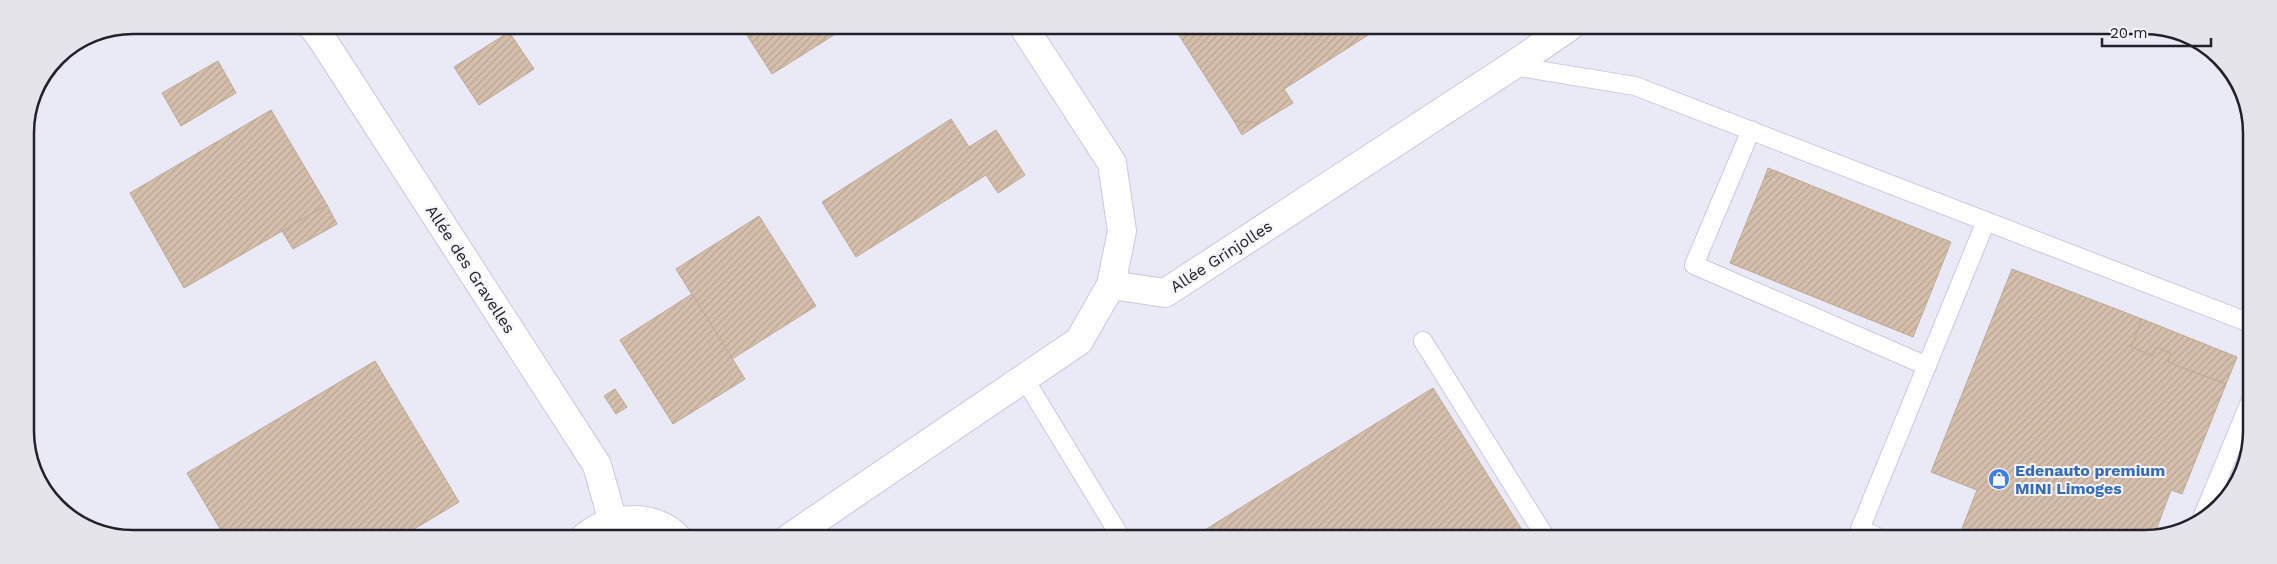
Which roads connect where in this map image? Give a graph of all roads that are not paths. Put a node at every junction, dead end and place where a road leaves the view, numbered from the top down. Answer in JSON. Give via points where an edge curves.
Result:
{"nodes":[{"id":1,"x":318,"y":34,"type":"edge"},
{"id":2,"x":1028,"y":34,"type":"edge"},
{"id":3,"x":1558,"y":34,"type":"edge"},
{"id":4,"x":1512,"y":66,"type":"junction"},
{"id":5,"x":1750,"y":130,"type":"junction"},
{"id":6,"x":1986,"y":221,"type":"junction"},
{"id":7,"x":1111,"y":285,"type":"junction"},
{"id":8,"x":2243,"y":320,"type":"edge"},
{"id":9,"x":1423,"y":341,"type":"dead end"},
{"id":10,"x":1927,"y":366,"type":"junction"},
{"id":11,"x":1024,"y":378,"type":"junction"},
{"id":12,"x":2243,"y":419,"type":"edge"},
{"id":13,"x":2206,"y":508,"type":"edge"},
{"id":14,"x":613,"y":522,"type":"junction"},
{"id":15,"x":594,"y":530,"type":"edge"},
{"id":16,"x":665,"y":530,"type":"edge"},
{"id":17,"x":800,"y":530,"type":"edge"},
{"id":18,"x":1116,"y":530,"type":"edge"},
{"id":19,"x":1541,"y":530,"type":"edge"},
{"id":20,"x":1862,"y":530,"type":"edge"}],
"edges":[{"from":1,"to":14,"type":"street","name":"Allée des Gravelles","via":[[597,464]]},
{"from":2,"to":7,"type":"street","via":[[1112,163],[1122,231]]},
{"from":3,"to":4,"type":"street","name":"Allée Grinjolles"},
{"from":4,"to":5,"type":"lane","via":[[1635,86]]},
{"from":4,"to":7,"type":"street","name":"Allée Grinjolles","via":[[1165,294]]},
{"from":5,"to":6,"type":"lane"},
{"from":5,"to":10,"type":"lane","via":[[1694,265]]},
{"from":6,"to":8,"type":"lane"},
{"from":6,"to":10,"type":"lane"},
{"from":7,"to":11,"type":"street","via":[[1079,341]]},
{"from":9,"to":19,"type":"lane"},
{"from":10,"to":20,"type":"lane","via":[[1860,529]]},
{"from":11,"to":17,"type":"street"},
{"from":11,"to":18,"type":"lane"},
{"from":12,"to":13,"type":"lane"},
{"from":14,"to":15,"type":"street"},
{"from":14,"to":16,"type":"street","via":[[634,520],[655,524]]}]}
